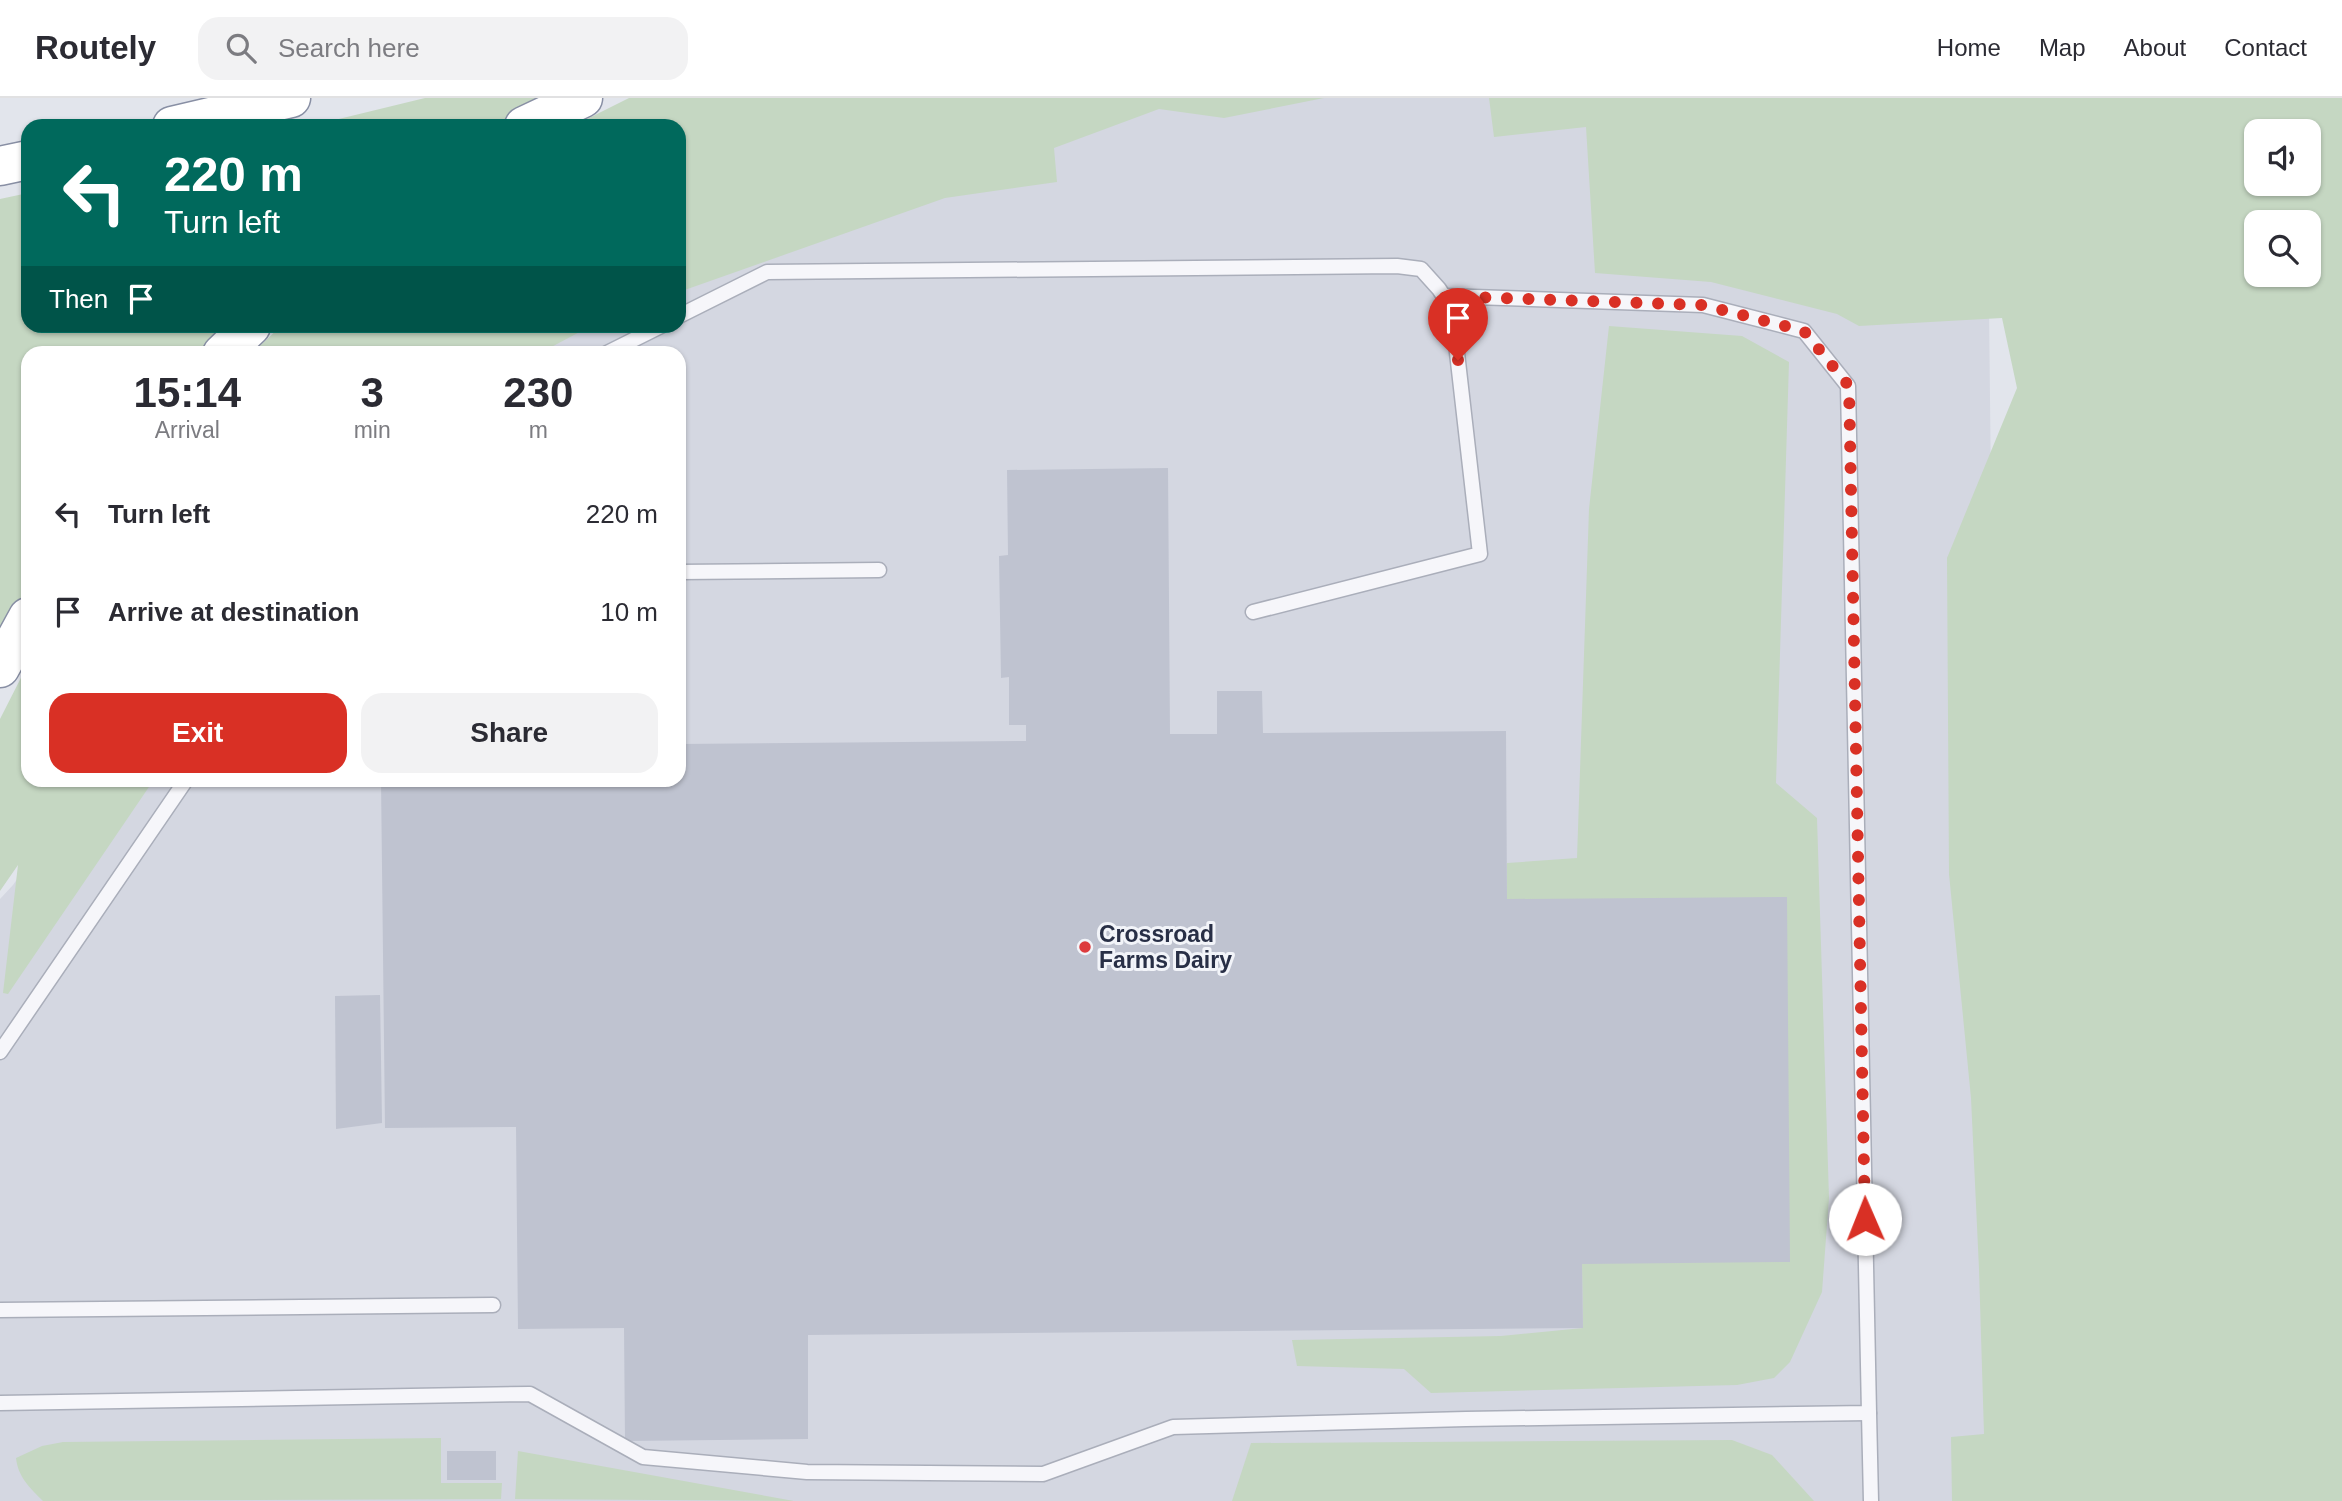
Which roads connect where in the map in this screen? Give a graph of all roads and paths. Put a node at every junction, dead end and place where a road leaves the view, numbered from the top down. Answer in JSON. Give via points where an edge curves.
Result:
{"nodes":[{"id":1,"x":291,"y":98,"type":"edge"},
{"id":2,"x":583,"y":98,"type":"edge"},
{"id":3,"x":202,"y":119,"type":"edge"},
{"id":4,"x":539,"y":119,"type":"edge"},
{"id":5,"x":21,"y":162,"type":"edge"},
{"id":6,"x":0,"y":166,"type":"edge"},
{"id":7,"x":1444,"y":296,"type":"junction"},
{"id":8,"x":686,"y":312,"type":"edge"},
{"id":9,"x":244,"y":333,"type":"edge"},
{"id":10,"x":647,"y":333,"type":"edge"},
{"id":11,"x":230,"y":346,"type":"edge"},
{"id":12,"x":622,"y":346,"type":"edge"},
{"id":13,"x":879,"y":570,"type":"dead end"},
{"id":14,"x":686,"y":572,"type":"edge"},
{"id":15,"x":1253,"y":612,"type":"dead end"},
{"id":16,"x":21,"y":630,"type":"edge"},
{"id":17,"x":0,"y":668,"type":"edge"},
{"id":18,"x":181,"y":787,"type":"edge"},
{"id":19,"x":0,"y":1052,"type":"edge"},
{"id":20,"x":493,"y":1305,"type":"dead end"},
{"id":21,"x":0,"y":1310,"type":"edge"},
{"id":22,"x":0,"y":1403,"type":"edge"},
{"id":23,"x":1869,"y":1413,"type":"junction"},
{"id":24,"x":1871,"y":1501,"type":"edge"}],
"edges":[{"from":1,"to":3,"type":"highway"},
{"from":2,"to":4,"type":"highway"},
{"from":5,"to":6,"type":"highway"},
{"from":7,"to":8,"type":"lane","via":[[1421,269],[1397,266],[767,272]]},
{"from":7,"to":15,"type":"lane","via":[[1452,309],[1480,554]]},
{"from":7,"to":23,"type":"lane","via":[[1703,305],[1804,331],[1849,386]]},
{"from":9,"to":11,"type":"highway"},
{"from":10,"to":12,"type":"lane"},
{"from":13,"to":14,"type":"lane"},
{"from":16,"to":17,"type":"highway"},
{"from":18,"to":19,"type":"lane"},
{"from":20,"to":21,"type":"lane"},
{"from":22,"to":23,"type":"lane","via":[[530,1394],[643,1457],[807,1472],[1043,1474],[1173,1427]]},
{"from":23,"to":24,"type":"lane"}]}
